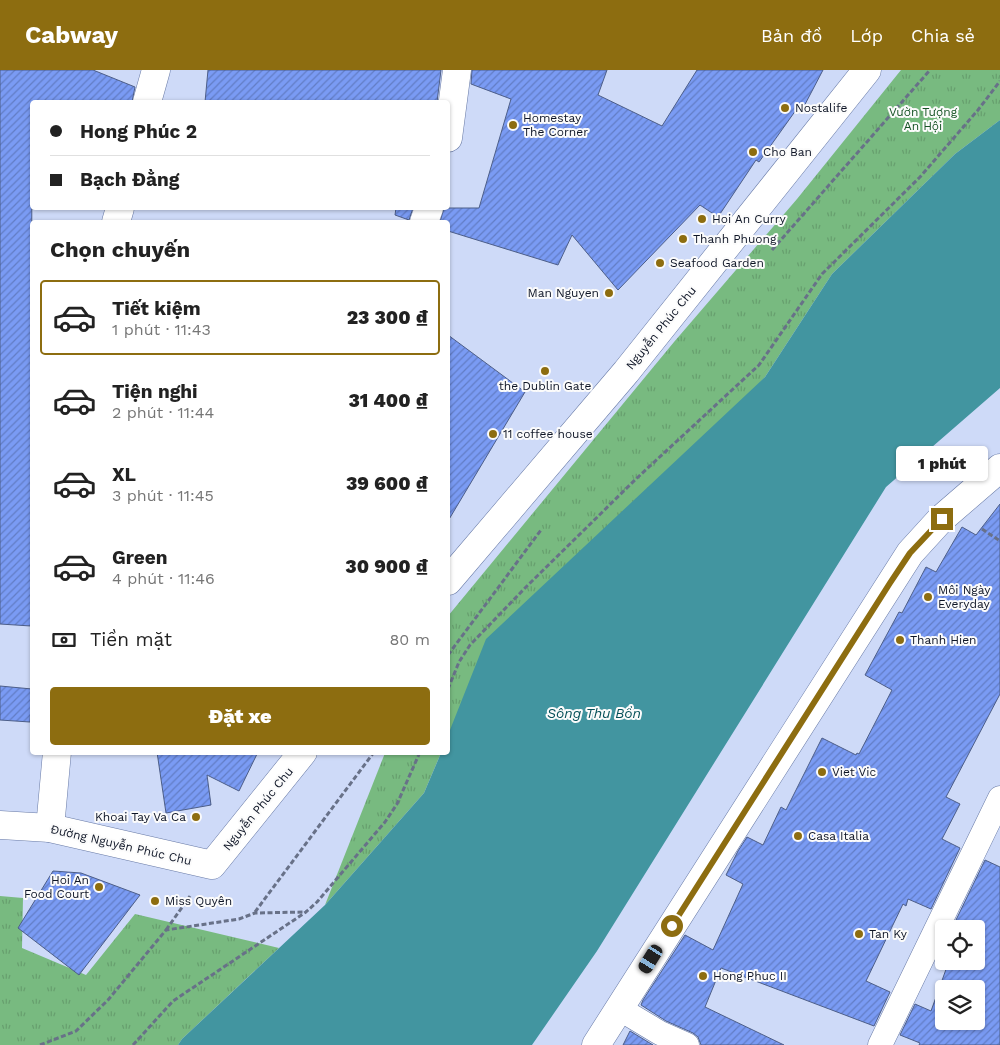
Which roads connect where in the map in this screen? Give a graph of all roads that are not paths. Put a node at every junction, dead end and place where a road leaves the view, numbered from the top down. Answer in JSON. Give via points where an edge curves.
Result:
{"nodes":[{"id":1,"x":156,"y":70,"type":"edge"},
{"id":2,"x":457,"y":70,"type":"edge"},
{"id":3,"x":867,"y":70,"type":"edge"},
{"id":4,"x":148,"y":100,"type":"edge"},
{"id":5,"x":450,"y":123,"type":"edge"},
{"id":6,"x":1000,"y":468,"type":"edge"},
{"id":7,"x":450,"y":579,"type":"edge"},
{"id":8,"x":57,"y":755,"type":"edge"},
{"id":9,"x":301,"y":755,"type":"edge"},
{"id":10,"x":1000,"y":798,"type":"edge"},
{"id":11,"x":0,"y":825,"type":"edge"},
{"id":12,"x":50,"y":828,"type":"junction"},
{"id":13,"x":212,"y":865,"type":"joint"},
{"id":14,"x":620,"y":1009,"type":"junction"},
{"id":15,"x":596,"y":1045,"type":"edge"},
{"id":16,"x":687,"y":1045,"type":"edge"},
{"id":17,"x":880,"y":1045,"type":"edge"}],
"edges":[{"from":1,"to":4,"type":"street"},
{"from":2,"to":5,"type":"street"},
{"from":3,"to":7,"type":"street","name":"Nguyễn Phúc Chu","via":[[626,372]]},
{"from":6,"to":14,"type":"street","via":[[942,519],[910,553]]},
{"from":8,"to":12,"type":"street"},
{"from":9,"to":13,"type":"street","name":"Nguyễn Phúc Chu"},
{"from":10,"to":17,"type":"lane"},
{"from":11,"to":12,"type":"street","name":"Đường Nguyễn Phúc Chu"},
{"from":12,"to":13,"type":"street","name":"Đường Nguyễn Phúc Chu"},
{"from":14,"to":15,"type":"street"},
{"from":14,"to":16,"type":"lane"}]}
